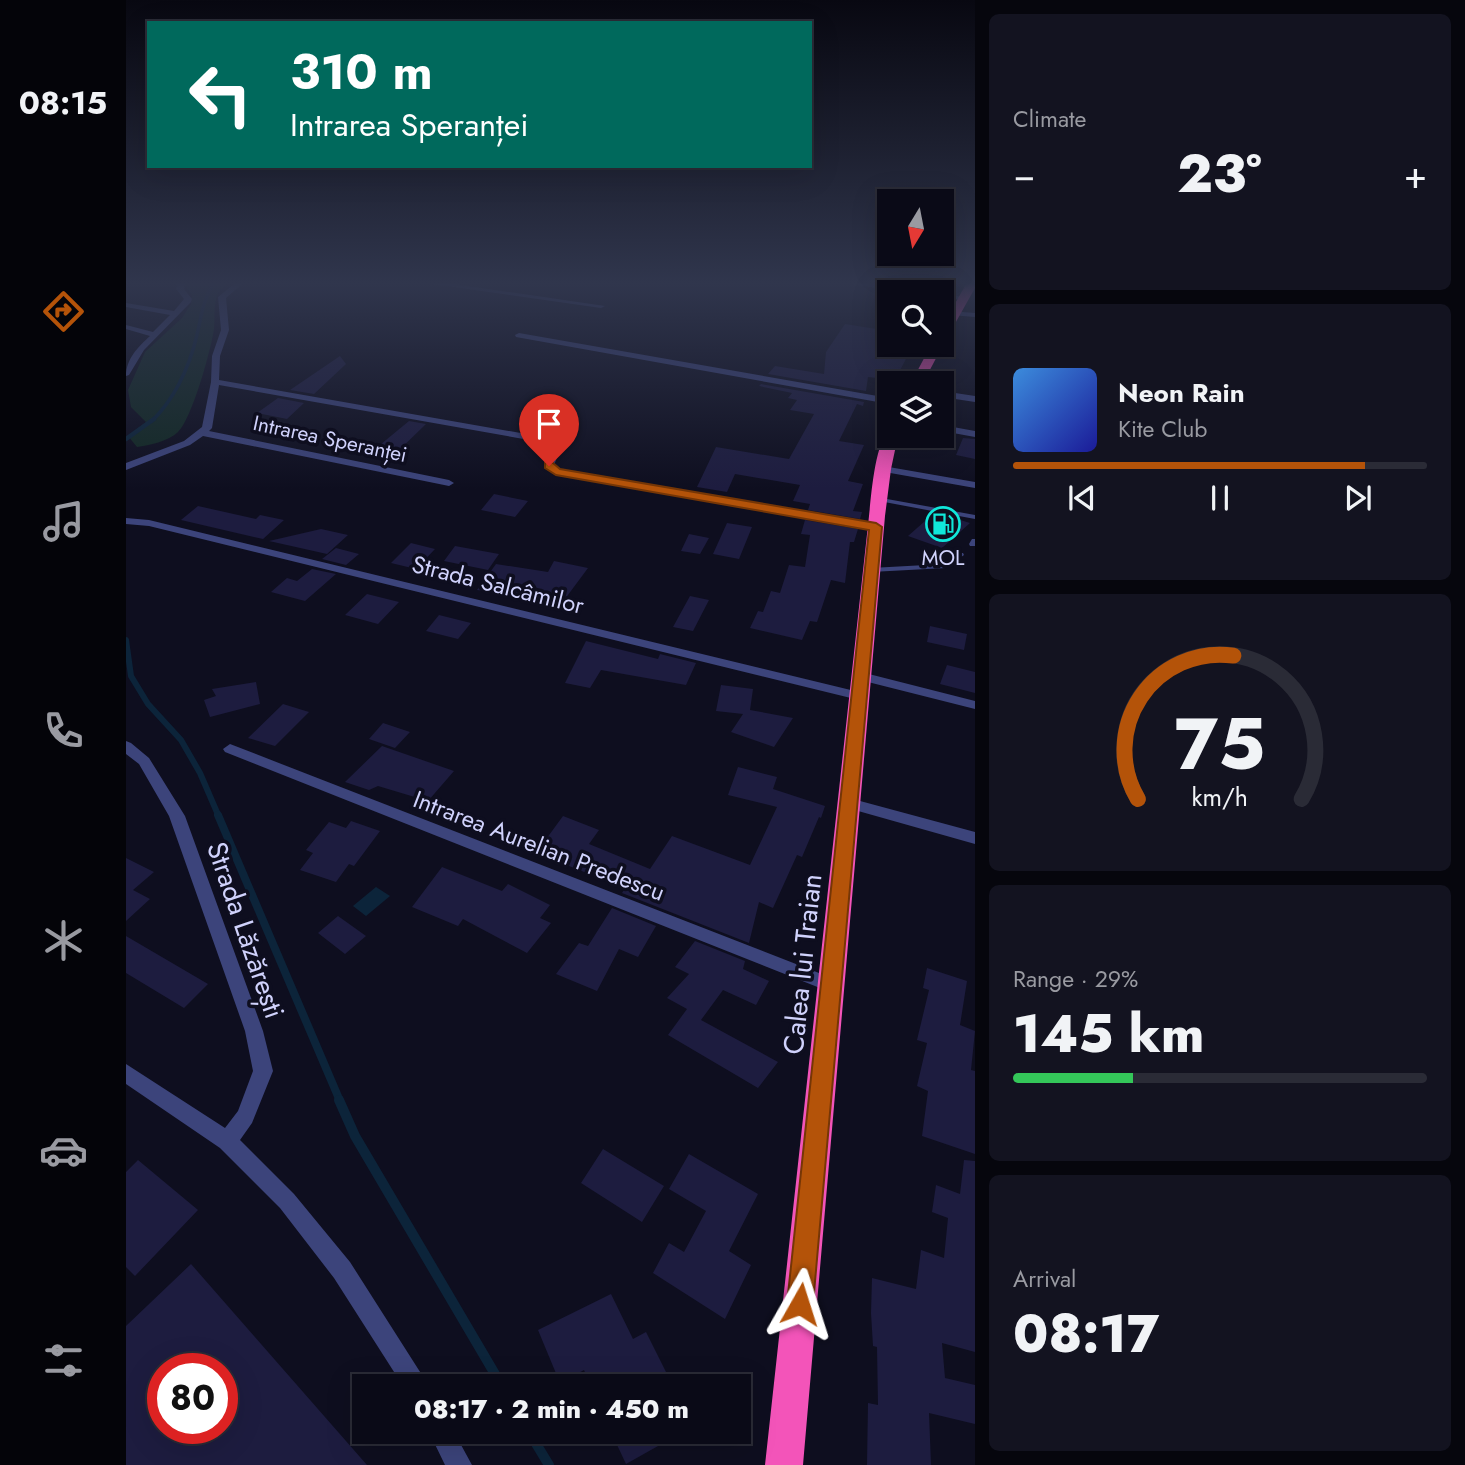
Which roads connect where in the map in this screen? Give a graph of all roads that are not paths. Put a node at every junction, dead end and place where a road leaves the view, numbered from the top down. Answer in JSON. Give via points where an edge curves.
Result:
{"nodes":[{"id":1,"x":139,"y":352,"type":"edge"},
{"id":2,"x":217,"y":352,"type":"edge"},
{"id":3,"x":616,"y":352,"type":"edge"},
{"id":4,"x":126,"y":373,"type":"edge"},
{"id":5,"x":215,"y":382,"type":"junction"},
{"id":6,"x":954,"y":396,"type":"edge"},
{"id":7,"x":877,"y":399,"type":"edge"},
{"id":8,"x":975,"y":399,"type":"edge"},
{"id":9,"x":954,"y":430,"type":"edge"},
{"id":10,"x":203,"y":433,"type":"junction"},
{"id":11,"x":975,"y":434,"type":"edge"},
{"id":12,"x":888,"y":448,"type":"edge"},
{"id":13,"x":126,"y":467,"type":"edge"},
{"id":14,"x":883,"y":469,"type":"junction"},
{"id":15,"x":449,"y":483,"type":"dead end"},
{"id":16,"x":975,"y":485,"type":"edge"},
{"id":17,"x":879,"y":499,"type":"junction"},
{"id":18,"x":975,"y":517,"type":"edge"},
{"id":19,"x":126,"y":521,"type":"edge"},
{"id":20,"x":876,"y":527,"type":"junction"},
{"id":21,"x":960,"y":555,"type":"dead end"},
{"id":22,"x":871,"y":570,"type":"junction"},
{"id":23,"x":860,"y":686,"type":"junction"},
{"id":24,"x":975,"y":705,"type":"edge"},
{"id":25,"x":126,"y":746,"type":"edge"},
{"id":26,"x":230,"y":749,"type":"dead end"},
{"id":27,"x":849,"y":803,"type":"junction"},
{"id":28,"x":975,"y":838,"type":"edge"},
{"id":29,"x":831,"y":985,"type":"junction"},
{"id":30,"x":126,"y":1073,"type":"edge"},
{"id":31,"x":227,"y":1141,"type":"junction"},
{"id":32,"x":409,"y":1374,"type":"edge"},
{"id":33,"x":448,"y":1444,"type":"edge"},
{"id":34,"x":459,"y":1465,"type":"edge"},
{"id":35,"x":784,"y":1465,"type":"edge"}],
"edges":[{"from":1,"to":4,"type":"street"},
{"from":2,"to":5,"type":"street"},
{"from":3,"to":7,"type":"street"},
{"from":5,"to":10,"type":"street"},
{"from":5,"to":20,"type":"street","name":"Intrarea Speranței","via":[[549,441],[556,448],[549,466],[556,471]]},
{"from":6,"to":8,"type":"street"},
{"from":9,"to":11,"type":"street"},
{"from":10,"to":13,"type":"street"},
{"from":10,"to":15,"type":"street","name":"Intrarea Speranței"},
{"from":12,"to":14,"type":"highway","name":"Calea lui Traian"},
{"from":14,"to":16,"type":"street"},
{"from":14,"to":17,"type":"highway","name":"Calea lui Traian"},
{"from":17,"to":18,"type":"lane"},
{"from":17,"to":20,"type":"highway","name":"Calea lui Traian"},
{"from":19,"to":23,"type":"street","name":"Strada Salcâmilor"},
{"from":20,"to":22,"type":"highway","name":"Calea lui Traian"},
{"from":21,"to":22,"type":"lane","via":[[946,566]]},
{"from":22,"to":23,"type":"highway","name":"Calea lui Traian"},
{"from":23,"to":24,"type":"street","name":"Strada Salcâmilor"},
{"from":23,"to":27,"type":"highway","name":"Calea lui Traian"},
{"from":25,"to":31,"type":"street","name":"Strada Lăzărești","via":[[144,761],[177,816],[254,1031],[263,1071],[245,1117]]},
{"from":26,"to":29,"type":"street","name":"Intrarea Aurelian Predescu"},
{"from":27,"to":28,"type":"street"},
{"from":27,"to":29,"type":"highway","name":"Calea lui Traian"},
{"from":29,"to":35,"type":"highway","name":"Calea lui Traian"},
{"from":30,"to":31,"type":"street"},
{"from":31,"to":32,"type":"street","via":[[287,1201],[342,1270]]},
{"from":33,"to":34,"type":"street"}]}
